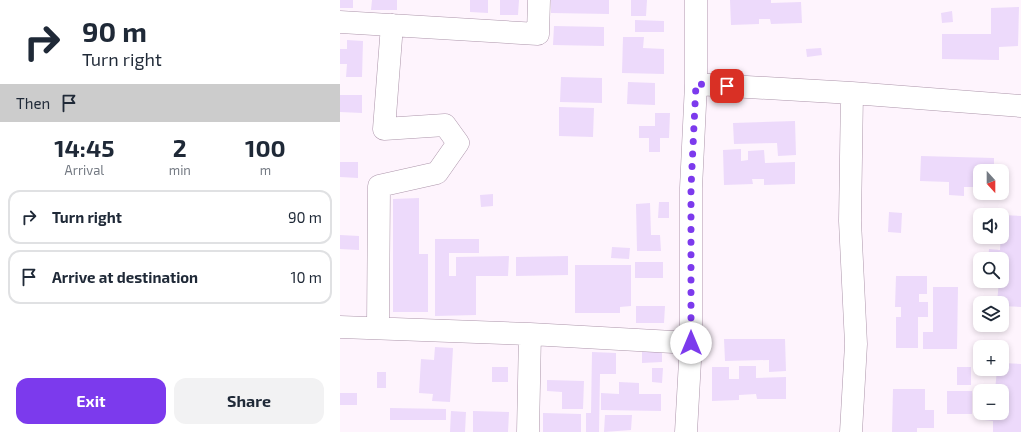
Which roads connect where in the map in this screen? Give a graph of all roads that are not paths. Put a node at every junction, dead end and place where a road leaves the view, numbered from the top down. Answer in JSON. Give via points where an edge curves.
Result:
{"nodes":[{"id":1,"x":538,"y":0,"type":"edge"},
{"id":2,"x":696,"y":0,"type":"edge"},
{"id":3,"x":340,"y":22,"type":"edge"},
{"id":4,"x":392,"y":25,"type":"junction"},
{"id":5,"x":696,"y":84,"type":"junction"},
{"id":6,"x":852,"y":93,"type":"junction"},
{"id":7,"x":1021,"y":106,"type":"edge"},
{"id":8,"x":340,"y":327,"type":"edge"},
{"id":9,"x":378,"y":328,"type":"junction"},
{"id":10,"x":530,"y":334,"type":"junction"},
{"id":11,"x":691,"y":343,"type":"junction"},
{"id":12,"x":528,"y":432,"type":"edge"},
{"id":13,"x":686,"y":432,"type":"edge"},
{"id":14,"x":851,"y":432,"type":"edge"}],
"edges":[{"from":1,"to":4,"type":"street","via":[[538,34]]},
{"from":2,"to":5,"type":"street"},
{"from":3,"to":4,"type":"street"},
{"from":4,"to":9,"type":"street","via":[[384,129],[445,125],[458,143],[437,173],[379,186]]},
{"from":5,"to":6,"type":"street"},
{"from":5,"to":11,"type":"street","via":[[691,188]]},
{"from":6,"to":7,"type":"street"},
{"from":6,"to":14,"type":"street","via":[[850,221],[856,344]]},
{"from":8,"to":9,"type":"street"},
{"from":9,"to":10,"type":"street"},
{"from":10,"to":11,"type":"street"},
{"from":10,"to":12,"type":"street"},
{"from":11,"to":13,"type":"street"}]}
